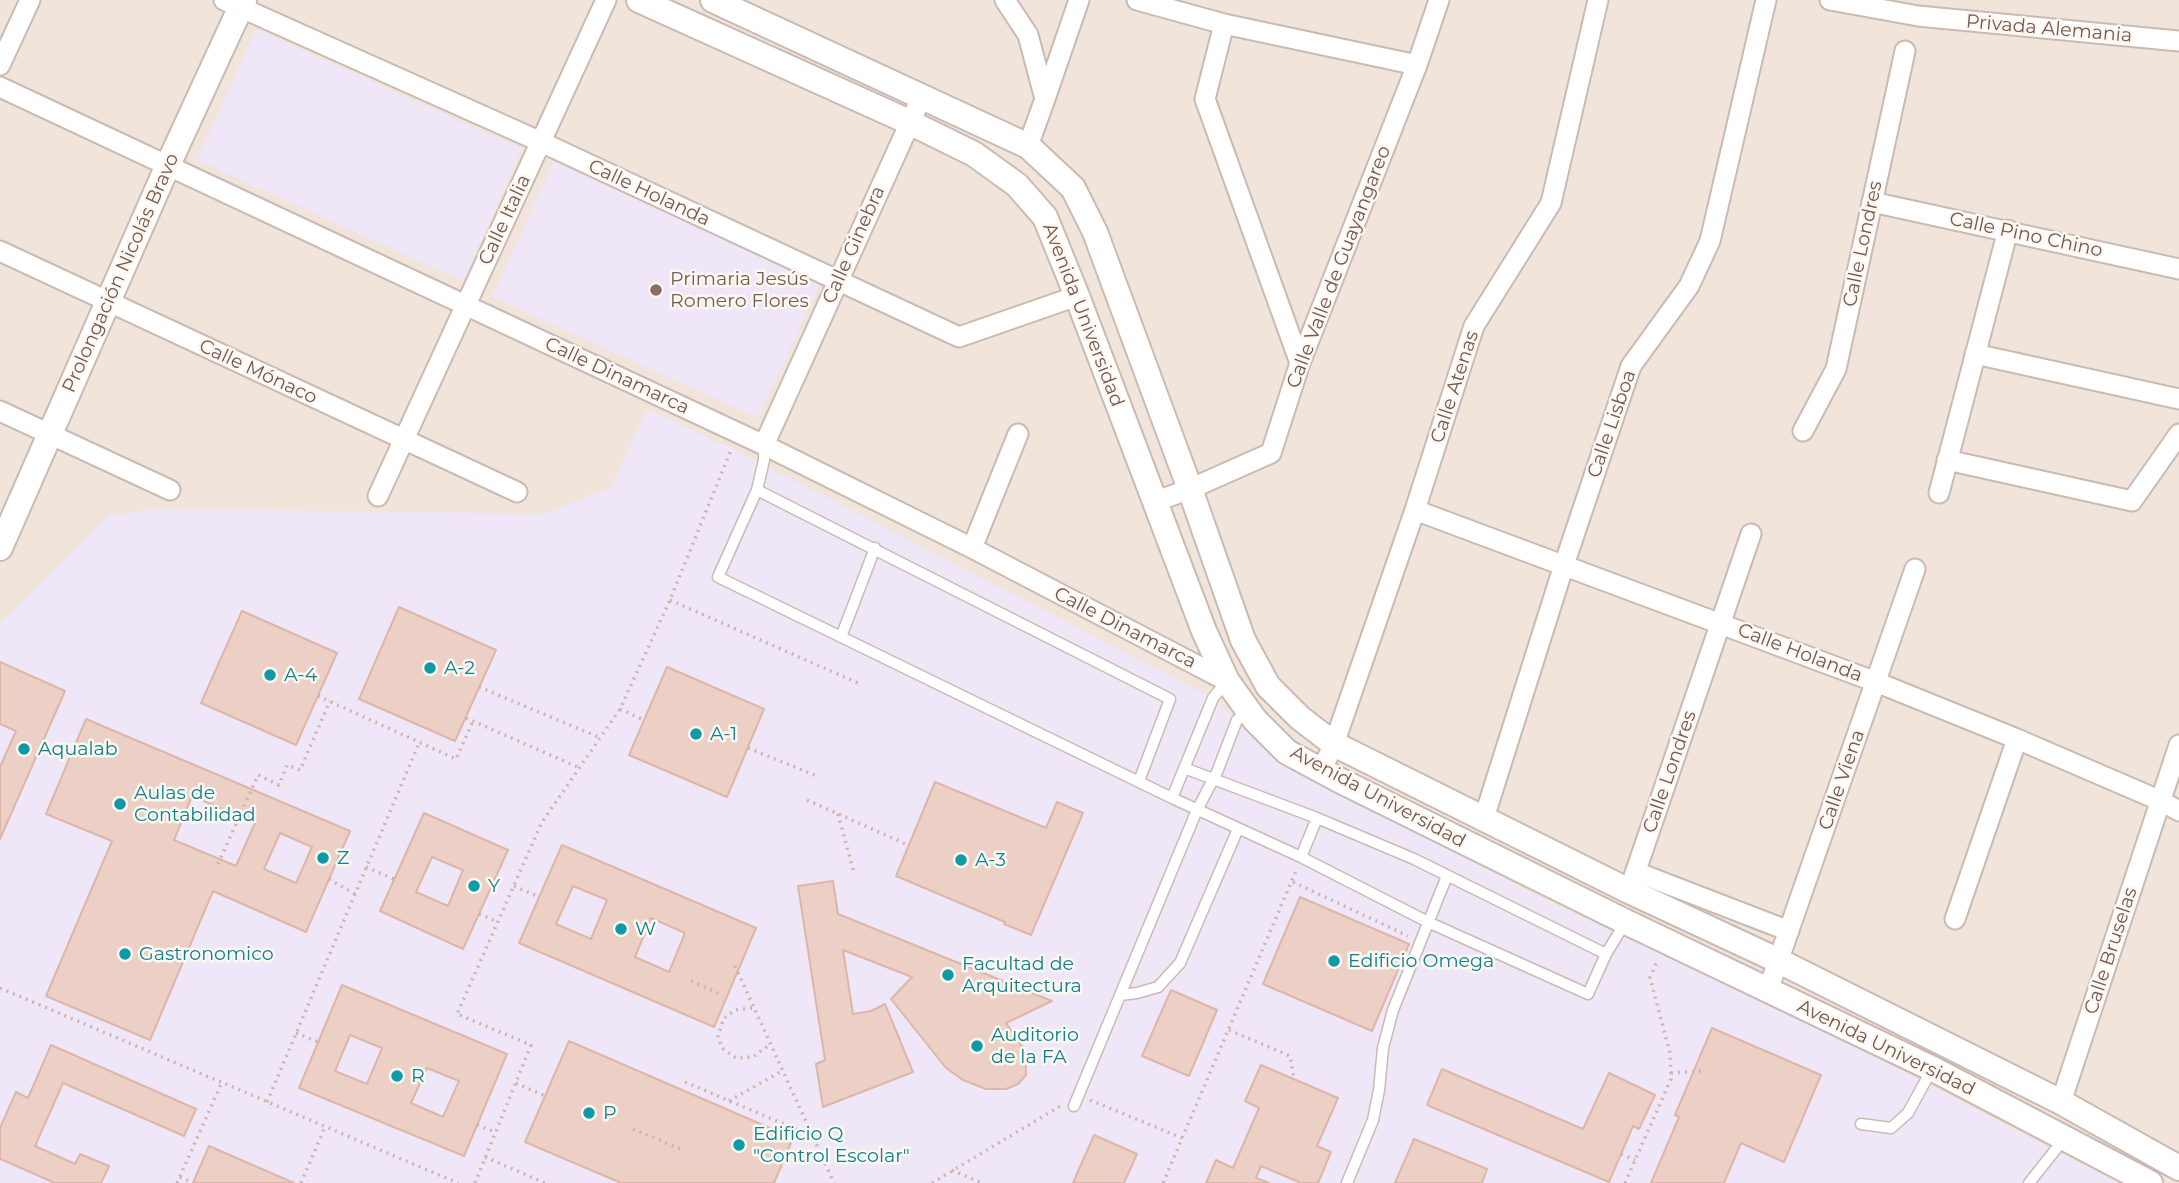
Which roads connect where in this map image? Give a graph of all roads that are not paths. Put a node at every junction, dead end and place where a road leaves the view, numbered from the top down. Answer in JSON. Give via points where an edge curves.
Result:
{"nodes":[{"id":1,"x":30,"y":0,"type":"edge"},
{"id":2,"x":606,"y":0,"type":"edge"},
{"id":3,"x":639,"y":0,"type":"edge"},
{"id":4,"x":713,"y":0,"type":"edge"},
{"id":5,"x":1005,"y":0,"type":"edge"},
{"id":6,"x":1079,"y":0,"type":"edge"},
{"id":7,"x":1137,"y":0,"type":"edge"},
{"id":8,"x":1439,"y":0,"type":"edge"},
{"id":9,"x":1598,"y":0,"type":"edge"},
{"id":10,"x":1766,"y":0,"type":"edge"},
{"id":11,"x":1830,"y":0,"type":"edge"},
{"id":12,"x":237,"y":3,"type":"edge"},
{"id":13,"x":1224,"y":24,"type":"junction"},
{"id":14,"x":2179,"y":41,"type":"edge"},
{"id":15,"x":1905,"y":51,"type":"dead end"},
{"id":16,"x":0,"y":65,"type":"edge"},
{"id":17,"x":1417,"y":65,"type":"junction"},
{"id":18,"x":0,"y":87,"type":"edge"},
{"id":19,"x":922,"y":96,"type":"junction"},
{"id":20,"x":1045,"y":99,"type":"junction"},
{"id":21,"x":909,"y":122,"type":"junction"},
{"id":22,"x":541,"y":142,"type":"junction"},
{"id":23,"x":1028,"y":146,"type":"junction"},
{"id":24,"x":168,"y":164,"type":"junction"},
{"id":25,"x":1872,"y":202,"type":"junction"},
{"id":26,"x":2008,"y":230,"type":"junction"},
{"id":27,"x":0,"y":251,"type":"edge"},
{"id":28,"x":2179,"y":270,"type":"edge"},
{"id":29,"x":838,"y":281,"type":"junction"},
{"id":30,"x":1077,"y":296,"type":"junction"},
{"id":31,"x":109,"y":302,"type":"junction"},
{"id":32,"x":466,"y":306,"type":"junction"},
{"id":33,"x":1975,"y":354,"type":"junction"},
{"id":34,"x":1300,"y":363,"type":"junction"},
{"id":35,"x":2179,"y":399,"type":"edge"},
{"id":36,"x":0,"y":411,"type":"edge"},
{"id":37,"x":1803,"y":431,"type":"dead end"},
{"id":38,"x":49,"y":434,"type":"junction"},
{"id":39,"x":1018,"y":434,"type":"dead end"},
{"id":40,"x":2179,"y":434,"type":"edge"},
{"id":41,"x":404,"y":440,"type":"junction"},
{"id":42,"x":764,"y":444,"type":"junction"},
{"id":43,"x":1947,"y":460,"type":"junction"},
{"id":44,"x":757,"y":489,"type":"junction"},
{"id":45,"x":1191,"y":489,"type":"junction"},
{"id":46,"x":170,"y":490,"type":"dead end"},
{"id":47,"x":517,"y":492,"type":"dead end"},
{"id":48,"x":1938,"y":493,"type":"dead end"},
{"id":49,"x":378,"y":496,"type":"dead end"},
{"id":50,"x":1154,"y":502,"type":"junction"},
{"id":51,"x":1415,"y":510,"type":"junction"},
{"id":52,"x":1751,"y":534,"type":"dead end"},
{"id":53,"x":0,"y":548,"type":"edge"},
{"id":54,"x":875,"y":548,"type":"junction"},
{"id":55,"x":972,"y":548,"type":"junction"},
{"id":56,"x":1563,"y":565,"type":"junction"},
{"id":57,"x":1915,"y":569,"type":"dead end"},
{"id":58,"x":1721,"y":623,"type":"junction"},
{"id":59,"x":841,"y":637,"type":"junction"},
{"id":60,"x":1227,"y":681,"type":"junction"},
{"id":61,"x":1876,"y":682,"type":"junction"},
{"id":62,"x":1248,"y":711,"type":"junction"},
{"id":63,"x":2017,"y":739,"type":"junction"},
{"id":64,"x":1334,"y":744,"type":"junction"},
{"id":65,"x":2179,"y":745,"type":"edge"},
{"id":66,"x":1184,"y":768,"type":"junction"},
{"id":67,"x":1321,"y":771,"type":"junction"},
{"id":68,"x":1213,"y":779,"type":"junction"},
{"id":69,"x":1139,"y":781,"type":"junction"},
{"id":70,"x":1172,"y":798,"type":"junction"},
{"id":71,"x":2161,"y":801,"type":"junction"},
{"id":72,"x":1196,"y":810,"type":"junction"},
{"id":73,"x":2179,"y":811,"type":"edge"},
{"id":74,"x":1317,"y":818,"type":"junction"},
{"id":75,"x":1484,"y":818,"type":"junction"},
{"id":76,"x":1238,"y":829,"type":"junction"},
{"id":77,"x":1301,"y":857,"type":"junction"},
{"id":78,"x":1447,"y":876,"type":"junction"},
{"id":79,"x":1632,"y":881,"type":"junction"},
{"id":80,"x":1955,"y":919,"type":"dead end"},
{"id":81,"x":1626,"y":922,"type":"junction"},
{"id":82,"x":1430,"y":923,"type":"junction"},
{"id":83,"x":1789,"y":931,"type":"junction"},
{"id":84,"x":1606,"y":954,"type":"junction"},
{"id":85,"x":1779,"y":961,"type":"junction"},
{"id":86,"x":1768,"y":990,"type":"junction"},
{"id":87,"x":1120,"y":995,"type":"junction"},
{"id":88,"x":1933,"y":1069,"type":"junction"},
{"id":89,"x":2061,"y":1102,"type":"junction"},
{"id":90,"x":1074,"y":1106,"type":"dead end"},
{"id":91,"x":1860,"y":1124,"type":"dead end"},
{"id":92,"x":2064,"y":1138,"type":"junction"},
{"id":93,"x":2179,"y":1168,"type":"edge"},
{"id":94,"x":1347,"y":1183,"type":"edge"},
{"id":95,"x":2029,"y":1183,"type":"edge"},
{"id":96,"x":2150,"y":1183,"type":"edge"}],
"edges":[{"from":1,"to":16,"type":"street"},
{"from":2,"to":22,"type":"street","name":"Calle Italia"},
{"from":3,"to":21,"type":"street","name":"Avenida Universidad"},
{"from":4,"to":19,"type":"street","name":"Avenida Universidad"},
{"from":5,"to":20,"type":"street","via":[[1028,35]]},
{"from":6,"to":20,"type":"street"},
{"from":7,"to":13,"type":"street"},
{"from":8,"to":17,"type":"street","name":"Calle Valle de Guayangareo"},
{"from":9,"to":51,"type":"street","name":"Calle Atenas","via":[[1551,203],[1474,326]]},
{"from":10,"to":56,"type":"street","name":"Calle Lisboa","via":[[1710,241],[1689,286],[1631,366]]},
{"from":11,"to":14,"type":"street","name":"Privada Alemania","via":[[1918,16]]},
{"from":12,"to":22,"type":"street","name":"Calle Holanda"},
{"from":12,"to":24,"type":"street","name":"Prolongación Nicolás Bravo"},
{"from":13,"to":17,"type":"street"},
{"from":13,"to":34,"type":"street","via":[[1205,99]]},
{"from":15,"to":25,"type":"street","name":"Calle Londres"},
{"from":17,"to":34,"type":"street","name":"Calle Valle de Guayangareo"},
{"from":18,"to":24,"type":"street","name":"Calle Dinamarca"},
{"from":19,"to":21,"type":"street","name":"Calle Ginebra"},
{"from":19,"to":23,"type":"street","name":"Avenida Universidad"},
{"from":20,"to":23,"type":"street"},
{"from":21,"to":29,"type":"street","name":"Calle Ginebra"},
{"from":21,"to":30,"type":"street","name":"Avenida Universidad","via":[[974,154],[1017,185],[1045,217]]},
{"from":22,"to":29,"type":"street","name":"Calle Holanda"},
{"from":22,"to":32,"type":"street","name":"Calle Italia"},
{"from":23,"to":45,"type":"street","name":"Avenida Universidad","via":[[1073,188],[1095,232]]},
{"from":24,"to":31,"type":"street","name":"Prolongación Nicolás Bravo"},
{"from":24,"to":32,"type":"street","name":"Calle Dinamarca"},
{"from":25,"to":26,"type":"street","name":"Calle Pino Chino"},
{"from":25,"to":37,"type":"street","name":"Calle Londres","via":[[1836,369]]},
{"from":26,"to":28,"type":"street","name":"Calle Pino Chino"},
{"from":26,"to":33,"type":"street"},
{"from":27,"to":31,"type":"street","name":"Calle Mónaco"},
{"from":29,"to":30,"type":"street","name":"Calle Holanda","via":[[959,337]]},
{"from":29,"to":42,"type":"street","name":"Calle Ginebra"},
{"from":30,"to":50,"type":"street","name":"Avenida Universidad"},
{"from":31,"to":38,"type":"street","name":"Prolongación Nicolás Bravo"},
{"from":31,"to":41,"type":"street","name":"Calle Mónaco"},
{"from":32,"to":41,"type":"street","name":"Calle Italia"},
{"from":32,"to":42,"type":"street","name":"Calle Dinamarca"},
{"from":33,"to":35,"type":"street"},
{"from":33,"to":43,"type":"street"},
{"from":34,"to":45,"type":"street","name":"Calle Valle de Guayangareo","via":[[1270,453]]},
{"from":36,"to":38,"type":"street"},
{"from":38,"to":46,"type":"street"},
{"from":38,"to":53,"type":"street","name":"Prolongación Nicolás Bravo"},
{"from":39,"to":55,"type":"street"},
{"from":40,"to":43,"type":"street","via":[[2132,501]]},
{"from":41,"to":47,"type":"street","name":"Calle Mónaco"},
{"from":41,"to":49,"type":"street","name":"Calle Italia"},
{"from":42,"to":44,"type":"lane"},
{"from":42,"to":55,"type":"street","name":"Calle Dinamarca"},
{"from":43,"to":48,"type":"street"},
{"from":44,"to":54,"type":"lane"},
{"from":44,"to":59,"type":"lane","via":[[718,577]]},
{"from":45,"to":50,"type":"street","name":"Calle Valle de Guayangareo"},
{"from":45,"to":64,"type":"street","name":"Avenida Universidad","via":[[1243,640],[1262,675],[1300,718]]},
{"from":50,"to":60,"type":"street","name":"Avenida Universidad"},
{"from":51,"to":56,"type":"street","name":"Calle Holanda"},
{"from":51,"to":64,"type":"street","name":"Calle Atenas"},
{"from":52,"to":58,"type":"street","name":"Calle Londres"},
{"from":54,"to":59,"type":"lane"},
{"from":54,"to":69,"type":"lane","via":[[1170,699]]},
{"from":55,"to":60,"type":"street","name":"Calle Dinamarca"},
{"from":56,"to":58,"type":"street","name":"Calle Holanda"},
{"from":56,"to":75,"type":"street","name":"Calle Lisboa"},
{"from":57,"to":61,"type":"street","name":"Calle Viena"},
{"from":58,"to":61,"type":"street","name":"Calle Holanda"},
{"from":58,"to":79,"type":"street","name":"Calle Londres"},
{"from":59,"to":69,"type":"lane"},
{"from":60,"to":62,"type":"street","name":"Avenida Universidad"},
{"from":60,"to":66,"type":"lane","via":[[1213,698]]},
{"from":61,"to":63,"type":"street","name":"Calle Holanda"},
{"from":61,"to":83,"type":"street","name":"Calle Viena"},
{"from":62,"to":67,"type":"street","name":"Avenida Universidad","via":[[1287,752]]},
{"from":62,"to":68,"type":"lane","via":[[1237,720]]},
{"from":63,"to":71,"type":"street","name":"Calle Holanda"},
{"from":63,"to":80,"type":"street"},
{"from":64,"to":67,"type":"street","name":"Calle Atenas"},
{"from":64,"to":75,"type":"street","name":"Avenida Universidad"},
{"from":65,"to":71,"type":"street","name":"Calle Bruselas"},
{"from":66,"to":68,"type":"lane"},
{"from":66,"to":70,"type":"lane"},
{"from":67,"to":81,"type":"street","name":"Avenida Universidad"},
{"from":68,"to":72,"type":"lane"},
{"from":68,"to":74,"type":"lane"},
{"from":69,"to":70,"type":"lane"},
{"from":70,"to":72,"type":"lane"},
{"from":71,"to":73,"type":"street","name":"Calle Holanda"},
{"from":71,"to":89,"type":"street","name":"Calle Bruselas"},
{"from":72,"to":76,"type":"lane"},
{"from":72,"to":87,"type":"lane"},
{"from":74,"to":77,"type":"lane"},
{"from":74,"to":78,"type":"lane"},
{"from":75,"to":79,"type":"street","name":"Avenida Universidad"},
{"from":76,"to":77,"type":"lane"},
{"from":76,"to":87,"type":"lane","via":[[1180,963],[1158,987]]},
{"from":77,"to":82,"type":"lane"},
{"from":78,"to":82,"type":"lane"},
{"from":78,"to":84,"type":"lane"},
{"from":79,"to":83,"type":"street","name":"Avenida Universidad"},
{"from":79,"to":85,"type":"street","name":"Avenida Universidad"},
{"from":81,"to":84,"type":"lane"},
{"from":81,"to":86,"type":"street","name":"Avenida Universidad"},
{"from":82,"to":84,"type":"lane","via":[[1588,994]]},
{"from":82,"to":94,"type":"lane","via":[[1393,1010],[1373,1120]]},
{"from":83,"to":85,"type":"street","name":"Calle Viena"},
{"from":85,"to":86,"type":"street","name":"Calle Viena"},
{"from":85,"to":89,"type":"street","name":"Avenida Universidad"},
{"from":86,"to":88,"type":"street","name":"Avenida Universidad"},
{"from":87,"to":90,"type":"lane"},
{"from":88,"to":91,"type":"lane","via":[[1908,1113],[1891,1128]]},
{"from":88,"to":92,"type":"street","name":"Avenida Universidad"},
{"from":89,"to":93,"type":"street","name":"Avenida Universidad"},
{"from":92,"to":95,"type":"lane"},
{"from":92,"to":96,"type":"street","name":"Avenida Universidad"}]}
